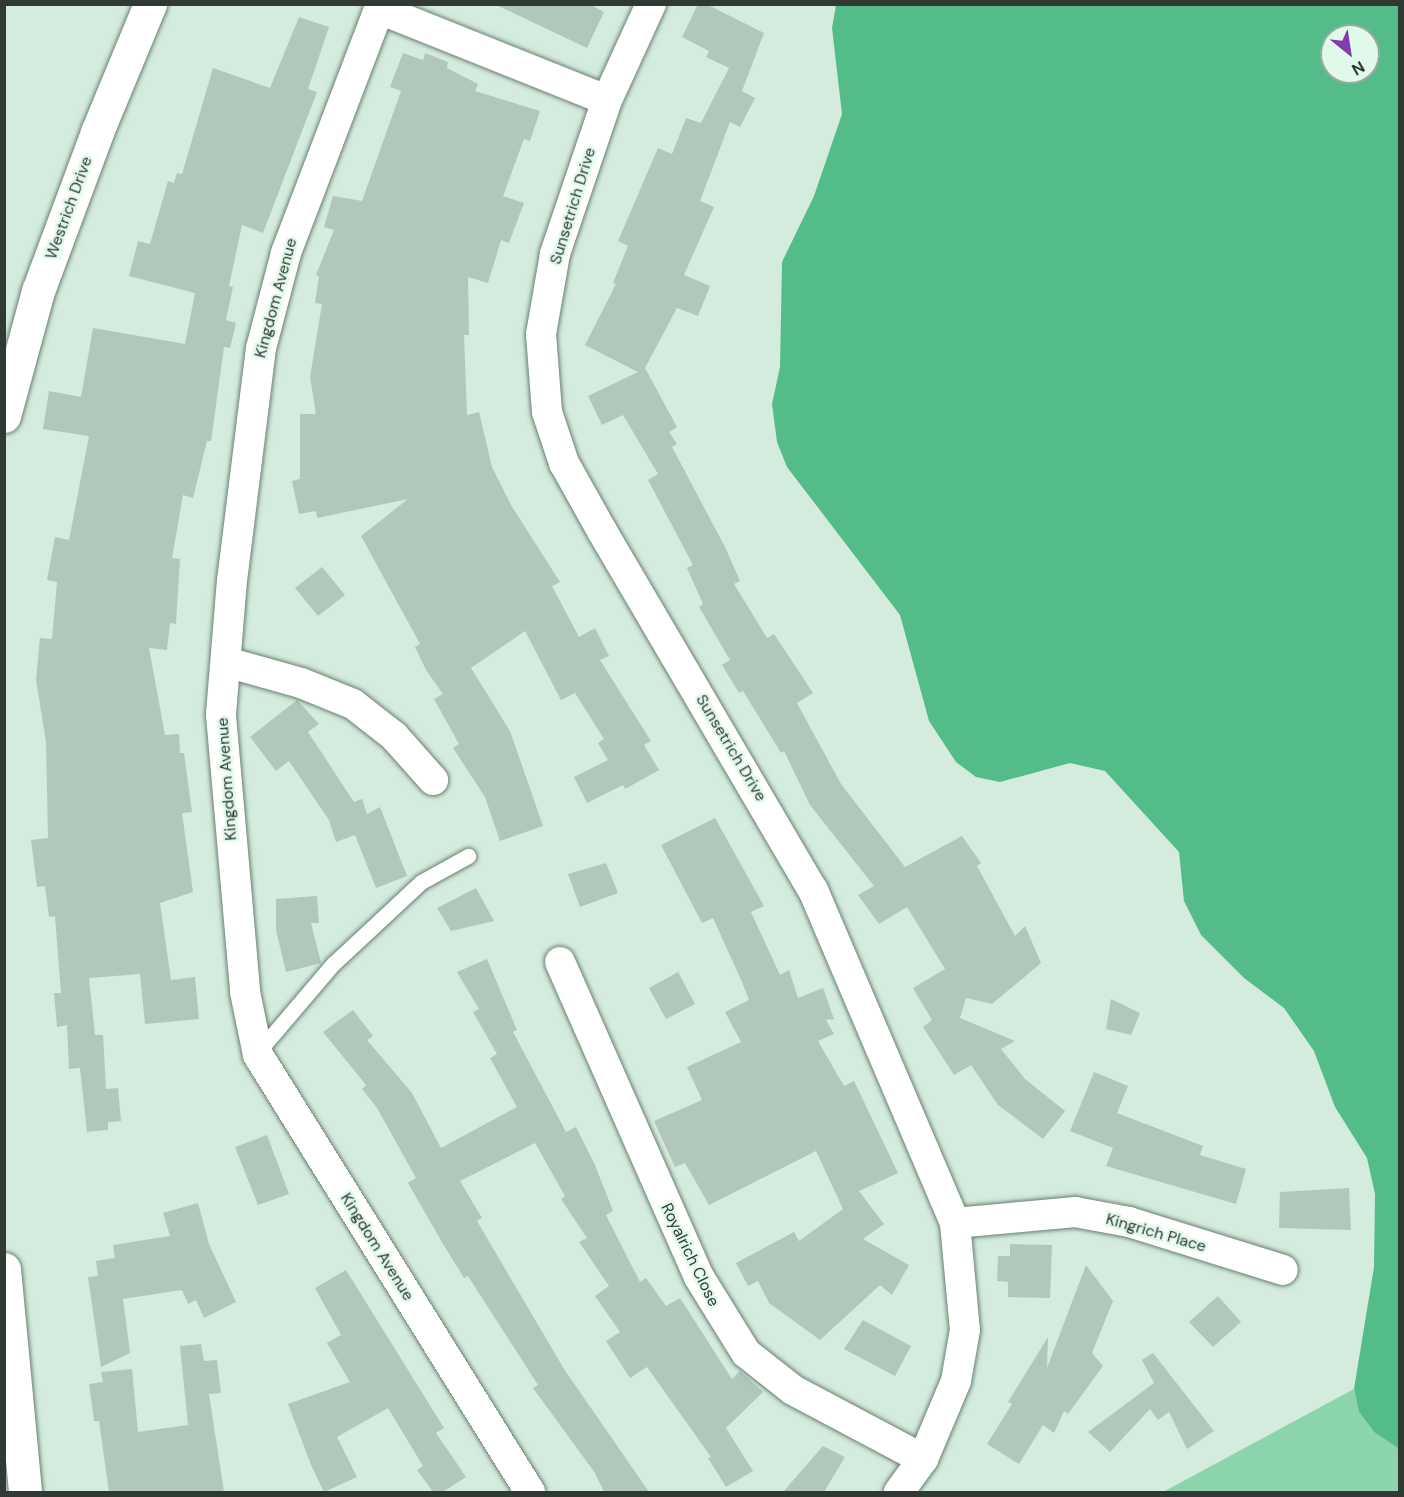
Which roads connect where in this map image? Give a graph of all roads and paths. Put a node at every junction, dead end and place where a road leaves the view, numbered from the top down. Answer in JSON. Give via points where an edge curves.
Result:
{"nodes":[{"id":1,"x":150,"y":4,"type":"edge"},
{"id":2,"x":651,"y":4,"type":"edge"},
{"id":3,"x":380,"y":7,"type":"edge"},
{"id":4,"x":607,"y":100,"type":"junction"},
{"id":5,"x":4,"y":416,"type":"edge"},
{"id":6,"x":226,"y":662,"type":"junction"},
{"id":7,"x":433,"y":780,"type":"dead end"},
{"id":8,"x":468,"y":856,"type":"dead end"},
{"id":9,"x":560,"y":962,"type":"dead end"},
{"id":10,"x":258,"y":1052,"type":"junction"},
{"id":11,"x":955,"y":1223,"type":"junction"},
{"id":12,"x":4,"y":1269,"type":"edge"},
{"id":13,"x":1282,"y":1270,"type":"dead end"},
{"id":14,"x":6,"y":1305,"type":"edge"},
{"id":15,"x":923,"y":1459,"type":"junction"},
{"id":16,"x":25,"y":1492,"type":"edge"},
{"id":17,"x":530,"y":1492,"type":"edge"},
{"id":18,"x":899,"y":1492,"type":"edge"}],
"edges":[{"from":1,"to":5,"type":"street","name":"Westrich Drive","via":[[38,291]]},
{"from":2,"to":4,"type":"street","name":"Sunsetrich Drive"},
{"from":3,"to":4,"type":"street","name":"Kingdom Avenue"},
{"from":3,"to":6,"type":"street","name":"Kingdom Avenue","via":[[286,253],[261,348],[232,580]]},
{"from":4,"to":11,"type":"street","name":"Sunsetrich Drive","via":[[555,254],[541,334],[547,412],[564,463],[813,890]]},
{"from":6,"to":7,"type":"street","via":[[301,683],[353,704],[394,736]]},
{"from":6,"to":10,"type":"street","name":"Kingdom Avenue","via":[[221,715],[245,992]]},
{"from":8,"to":10,"type":"lane","via":[[421,882],[349,949]]},
{"from":9,"to":15,"type":"street","name":"Royalrich Close","via":[[699,1277],[746,1353],[793,1390]]},
{"from":10,"to":17,"type":"street","name":"Kingdom Avenue"},
{"from":11,"to":13,"type":"street","name":"Kingrich Place","via":[[1075,1212],[1129,1222]]},
{"from":11,"to":15,"type":"street","name":"Sunsetrich Drive","via":[[965,1330],[956,1381]]},
{"from":12,"to":14,"type":"street"},
{"from":14,"to":16,"type":"street"},
{"from":15,"to":18,"type":"street","name":"Sunsetrich Drive"}]}
